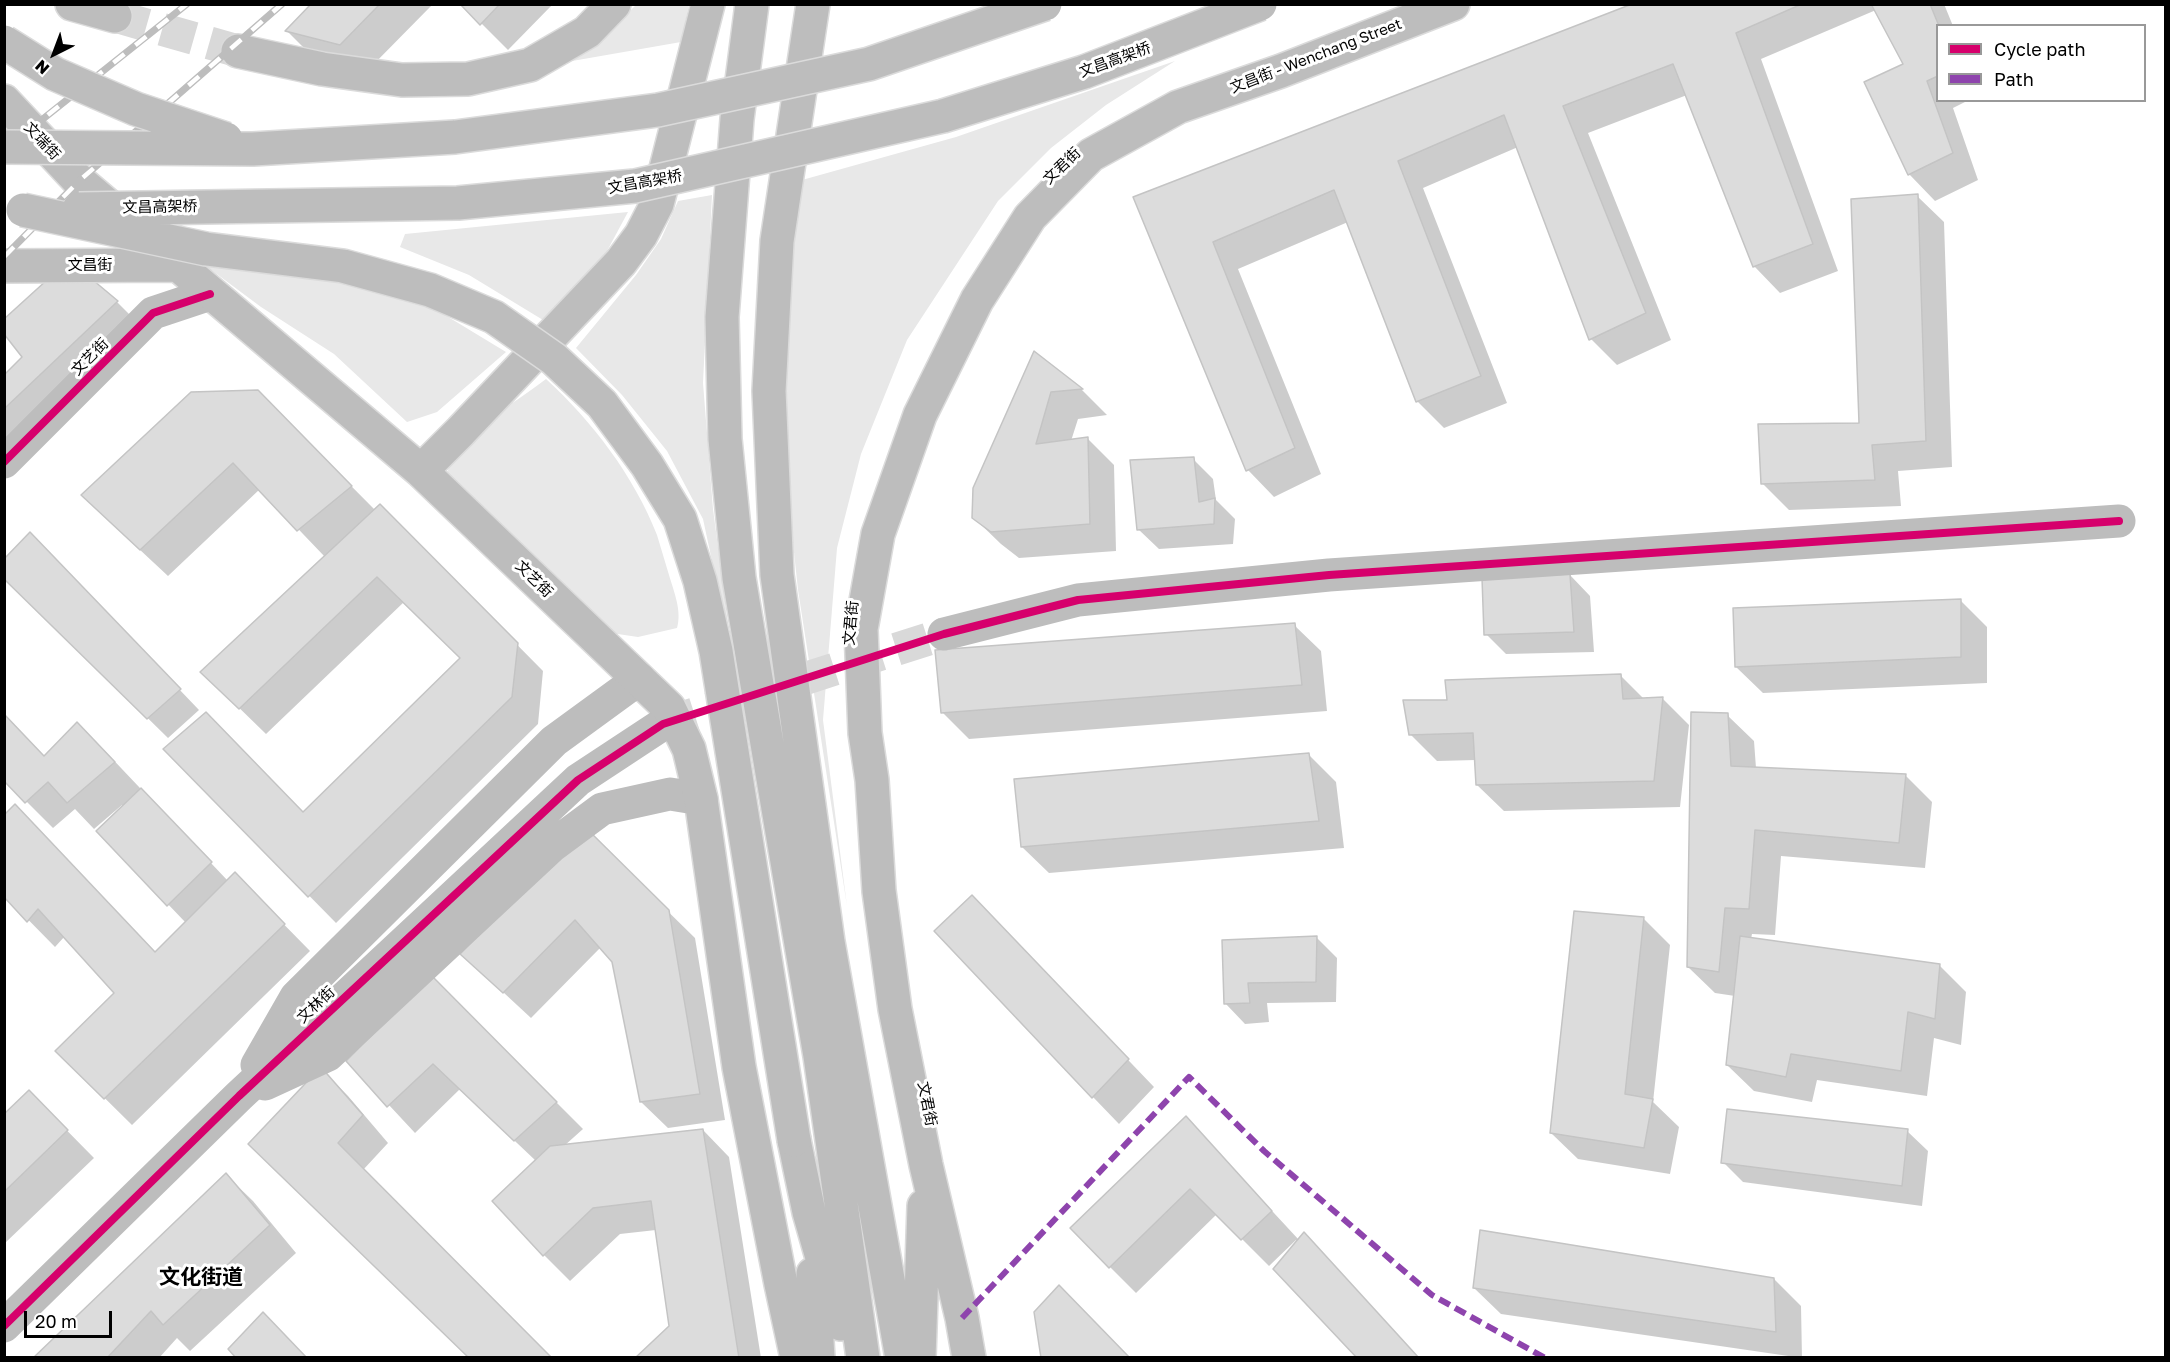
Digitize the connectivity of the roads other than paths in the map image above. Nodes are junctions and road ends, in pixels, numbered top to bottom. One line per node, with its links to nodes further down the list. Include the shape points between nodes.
1 (72, 4): 9 (main road)
2 (614, 4): 11 (main road, via 587,32 530,64 468,79 402,80 322,69)
3 (708, 4): 22 (main road, via 657,204 641,235 613,271)
4 (752, 4): 35 (main road, via 737,119 722,317 725,439 739,578 820,1056)
5 (813, 4): 36 (main road, via 777,241 769,391 777,574 828,942)
6 (1045, 4): 15 (main road, bridge, via 869,64 658,110 455,137)
7 (1260, 4): 17 (main road, 文昌高架桥, bridge, via 1084,72 943,116 635,186 458,202)
8 (1453, 4): 13 (main road, 文昌街 - Wenchang Street)
9 (115, 16)
10 (4, 42): 15 (main road, bridge, via 55,74 126,105)
11 (238, 51)
12 (4, 101): 16 (main road, 文瑞街)
13 (1178, 107): 29 (main road, 文君街, via 1091,155 1030,217 977,300 920,416 878,534 861,629 865,733 893,998)
14 (4, 147): 15 (main road, bridge)
15 (253, 149)
16 (80, 181): 18 (main road, 文艺街)
17 (14, 209): 30 (main road, bridge, via 206,249 343,266 430,290 494,317 554,358 602,404 647,465 680,519 700,581 716,651)
18 (176, 265): 19 (main road, 文昌街); 20 (main road, 文艺街)
19 (4, 266)
20 (210, 294): 21 (main road, 文艺街, via 153,313); 22 (main road, 文艺街)
21 (4, 462)
22 (421, 471): 25 (main road, 文艺街)
23 (2119, 520): 24 (main road, via 1329,575 1078,600)
24 (944, 634)
25 (639, 679): 27 (main road, via 669,708 688,749); 28 (main road, via 554,741 296,997)
26 (663, 724): 28 (main road, 文林街, via 578,780)
27 (701, 799): 28 (main road, via 670,794 602,809 552,846 328,1055); 32 (main road, via 739,1067)
28 (239, 1096): 31 (main road, 文林街)
29 (926, 1165): 37 (main road); 38 (main road, 文君街)
30 (808, 1212): 33 (main road); 34 (main road)
31 (4, 1326)
32 (797, 1358)
33 (818, 1358)
34 (851, 1358)
35 (863, 1358)
36 (902, 1358)
37 (919, 1358)
38 (969, 1358)

